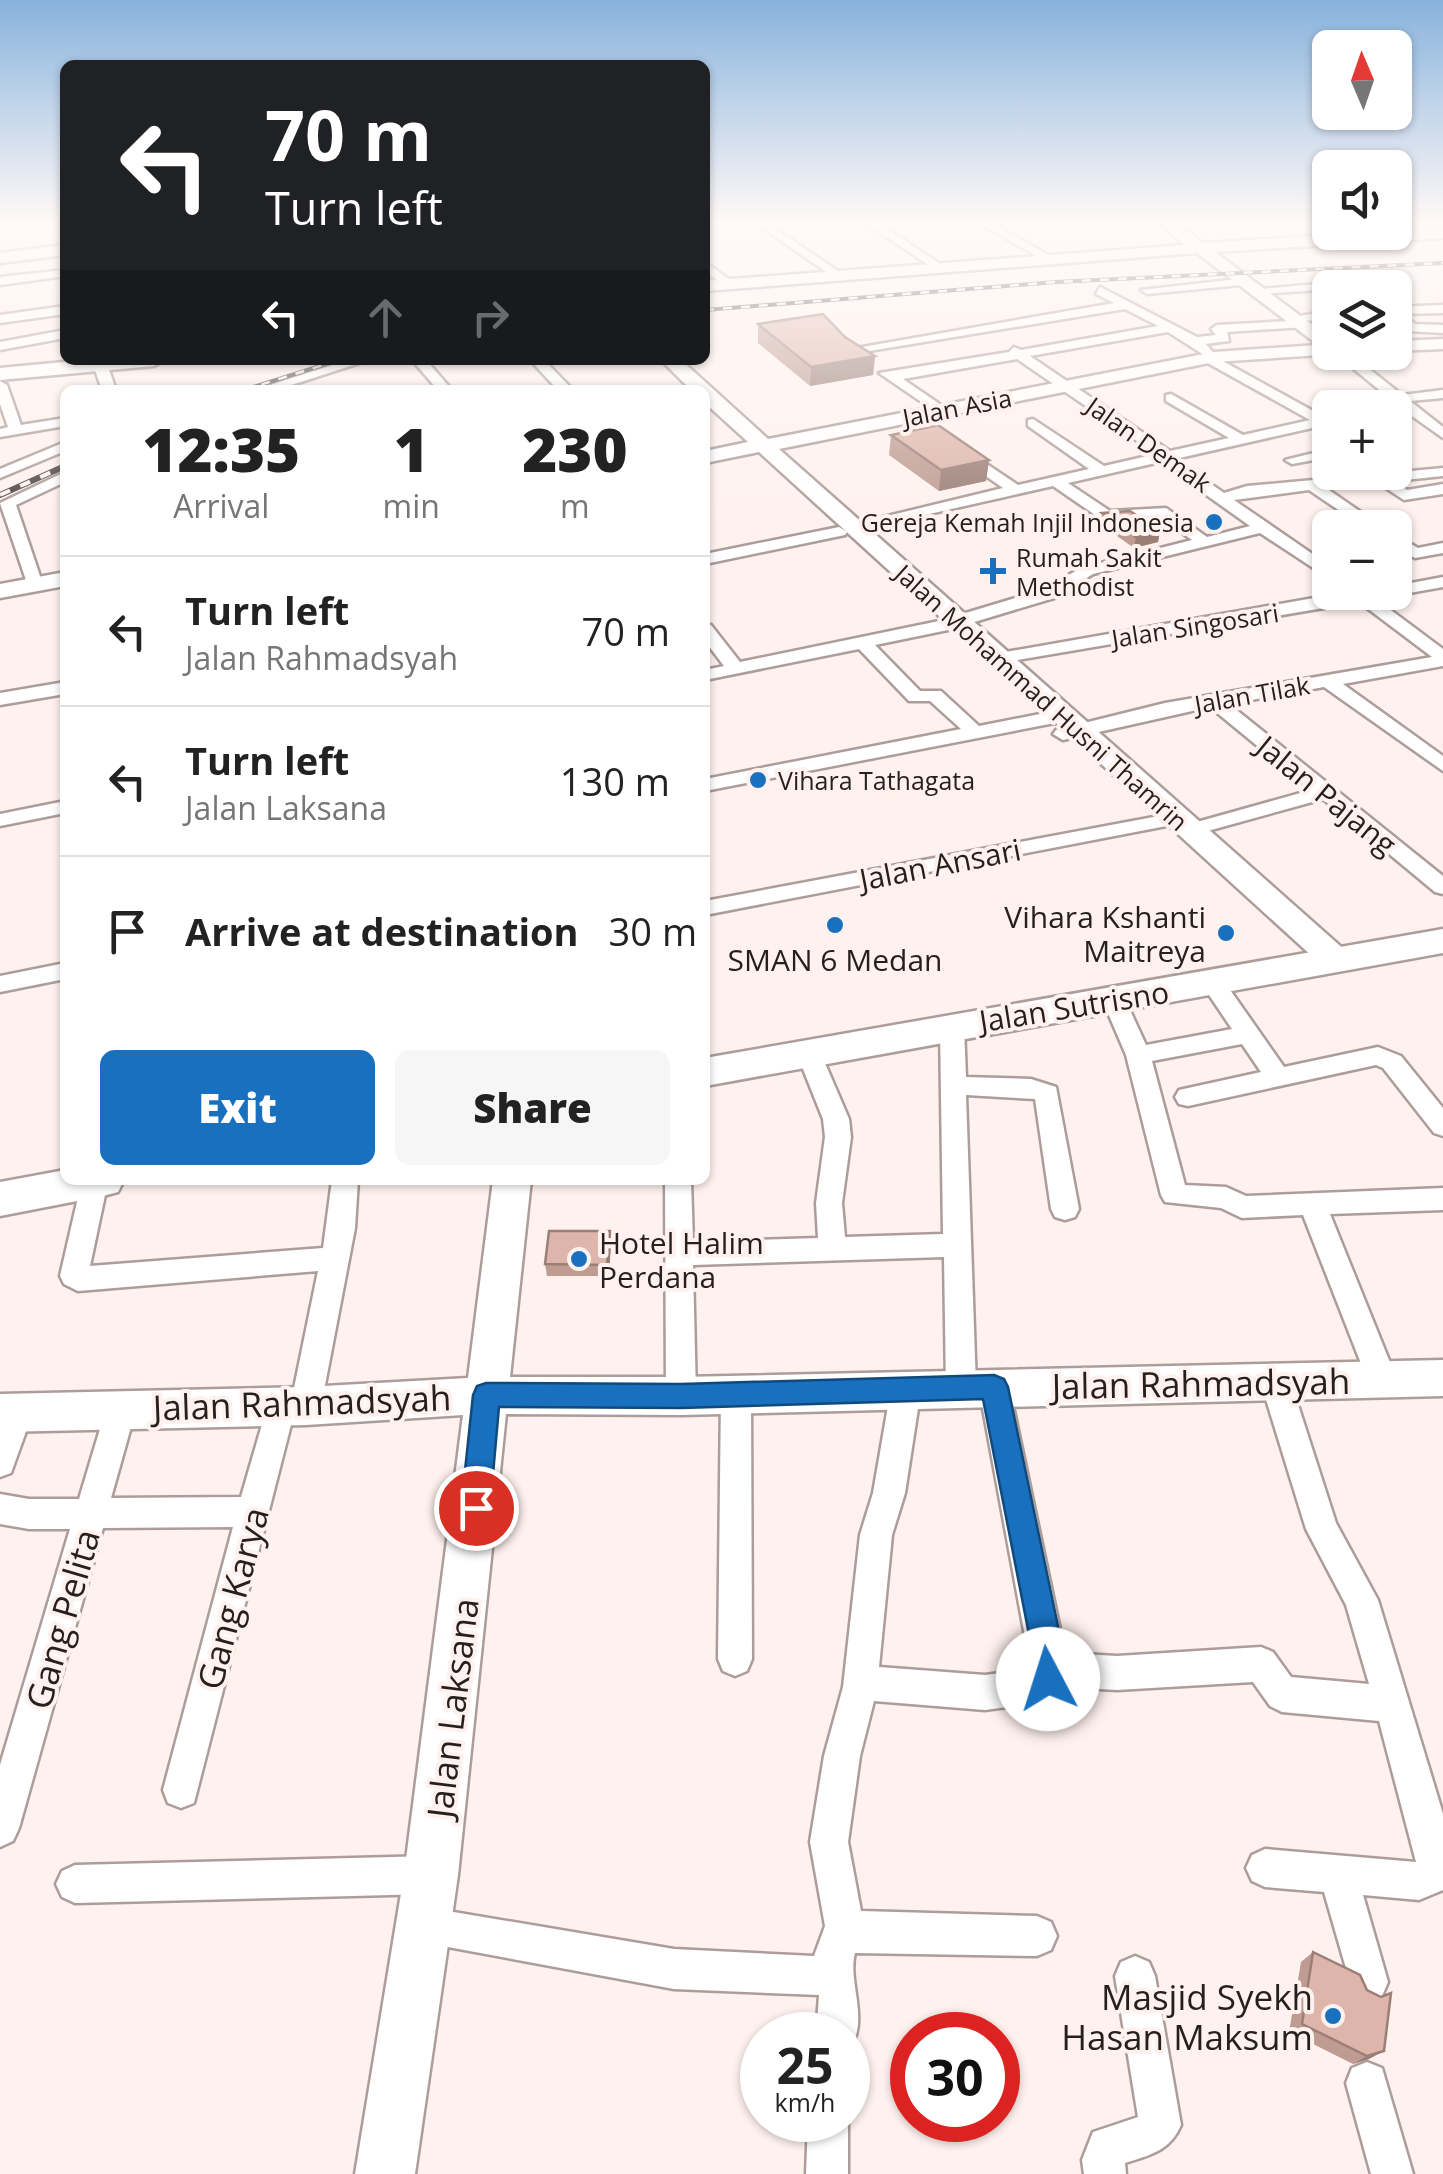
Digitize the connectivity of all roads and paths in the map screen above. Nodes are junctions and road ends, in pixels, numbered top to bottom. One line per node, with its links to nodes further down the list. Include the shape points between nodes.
1 (968, 323): 7 (street, Jalan Demak)
2 (1017, 323): 7 (street)
3 (1160, 323): 5 (street)
4 (1275, 323): 10 (street, via 1217,330 1224,338)
5 (1169, 328): 10 (street); 16 (street)
6 (1412, 328): 8 (street)
7 (979, 330): 11 (street); 16 (street, Jalan Demak)
8 (1443, 330)
9 (60, 335): 13 (street)
10 (1195, 341): 17 (street)
11 (889, 344): 26 (street); 28 (street, via 846,346)
12 (1443, 344): 14 (street)
13 (7, 345): 27 (street)
14 (1412, 345)
15 (1312, 350): 17 (street, Jalan Asia)
16 (1019, 355): 26 (street); 35 (street, Jalan Demak)
17 (1211, 358): 35 (street, Jalan Asia); 44 (street)
18 (110, 365): 23 (main road)
19 (342, 365): 25 (street)
20 (423, 365): 32 (street)
21 (542, 365): 33 (street)
22 (675, 365): 34 (street, Jalan Mohammad Husni Thamrin)
23 (101, 367): 27 (main road); 29 (street)
24 (1359, 370): 36 (street)
25 (318, 371): 30 (street); 31 (street)
26 (927, 371): 28 (street)
27 (4, 377): 48 (street)
28 (892, 377): 41 (street)
29 (107, 385)
30 (277, 385)
31 (328, 385)
32 (441, 385)
33 (561, 385)
34 (697, 385)
35 (1066, 386): 41 (street, Jalan Asia); 56 (street, Jalan Demak)
36 (1382, 390)
37 (1443, 394): 40 (street)
38 (710, 397): 52 (street, Jalan Mohammad Husni Thamrin)
39 (1171, 398): 51 (street)
40 (1412, 401)
41 (939, 410): 43 (street, Jalan Asia)
42 (1412, 413): 50 (street)
43 (909, 416): 52 (street, Jalan Asia, via 806,438); 67 (street)
44 (1312, 418)
45 (60, 423): 48 (street)
46 (1034, 424): 58 (street)
47 (1312, 426): 51 (street)
48 (16, 430): 49 (street)
49 (0, 433)
50 (1443, 434)
51 (1240, 438): 56 (street)
52 (751, 441): 54 (street, Jalan Asia); 74 (street, Jalan Mohammad Husni Thamrin)
53 (60, 448): 60 (street)
54 (710, 456)
55 (1312, 456): 57 (street)
56 (1166, 458): 58 (street); 64 (street, Jalan Demak)
57 (1292, 460)
58 (1103, 472): 63 (street)
59 (1443, 472): 61 (street)
60 (0, 474)
61 (1412, 474)
62 (60, 478): 83 (street, via 8,506)
63 (1057, 482): 67 (street); 75 (street, via 1108,516 1161,511)
64 (1205, 483): 70 (street); 71 (street, Jalan Demak)
65 (1312, 485): 70 (street)
66 (1443, 489): 69 (street, via 1404,495)
67 (1017, 490): 74 (street)
68 (1319, 490): 72 (street)
69 (1397, 490)
70 (1247, 491): 71 (street)
71 (1225, 498): 73 (street, Jalan Demak)
72 (1349, 510)
73 (1265, 527): 75 (street); 79 (street, Jalan Demak)
74 (846, 529): 78 (street); 88 (street, Jalan Mohammad Husni Thamrin)
75 (1207, 544): 88 (street, via 1087,571 1048,594)
76 (1443, 548): 77 (street)
77 (1412, 551)
78 (710, 558)
79 (1312, 561)
80 (1412, 570): 82 (street)
81 (60, 579): 83 (street)
82 (1438, 583): 84 (street, Jalan Singosari)
83 (35, 584): 85 (street)
84 (1412, 588)
85 (0, 591)
86 (1312, 603): 91 (street, Jalan Singosari)
87 (1379, 610): 92 (street)
88 (950, 622): 90 (street); 91 (street, Jalan Mohammad Husni Thamrin); 99 (street, Jalan Mohammad Husni Thamrin)
89 (710, 636): 93 (street)
90 (862, 642): 93 (street); 100 (street, via 916,696 934,695)
91 (1000, 658): 99 (street, Jalan Mohammad Husni Thamrin)
92 (1443, 659): 95 (street, Jalan Tilak)
93 (735, 668): 94 (street)
94 (710, 674)
95 (1326, 680): 98 (street, Jalan Tilak); 101 (street)
96 (60, 689): 97 (street)
97 (0, 699)
98 (1214, 700): 99 (street, Jalan Tilak); 103 (street, Jalan Pajang)
99 (1064, 724): 100 (street, Jalan Tilak); 106 (street, Jalan Mohammad Husni Thamrin)
100 (975, 732): 102 (street, Jalan Tilak)
101 (1443, 765)
102 (710, 784)
103 (1324, 793): 107 (street); 108 (street, Jalan Pajang)
104 (60, 807): 105 (street)
105 (0, 820)
106 (1166, 821): 109 (street, Jalan Ansari); 112 (street, Jalan Mohammad Husni Thamrin)
107 (1204, 826)
108 (1443, 887)
109 (710, 907)
110 (1443, 926): 112 (main road, Jalan Sutrisno)
111 (1443, 941): 112 (main road, Jalan Sutrisno)
112 (1317, 955): 114 (main road, Jalan Sutrisno); 119 (main road, Jalan Sutrisno)
113 (60, 973): 115 (street)
114 (1213, 983): 116 (main road, Jalan Sutrisno); 118 (street)
115 (0, 984)
116 (1114, 999): 117 (main road, Jalan Sutrisno); 121 (street)
117 (952, 1026): 120 (main road, Jalan Sutrisno); 124 (street)
118 (1250, 1034): 121 (street); 123 (street)
119 (710, 1051)
120 (809, 1054): 122 (main road, Jalan Sutrisno); 139 (street, via 836,1119)
121 (1138, 1055): 136 (street, via 1174,1195 1226,1198 1242,1208)
122 (710, 1071)
123 (1277, 1077): 125 (street); 126 (street, via 1386,1058)
124 (956, 1086): 137 (street, via 1047,1094); 138 (street)
125 (1188, 1097)
126 (1443, 1126)
127 (60, 1177): 128 (main road)
128 (0, 1178)
129 (60, 1183): 134 (main road)
130 (87, 1185): 141 (street, via 78,1280)
131 (343, 1185): 141 (street, Gang Karya)
132 (511, 1185): 147 (street, Jalan Laksana)
133 (678, 1185): 140 (street)
134 (0, 1199)
135 (1440, 1202): 136 (street)
136 (1312, 1204): 143 (street)
137 (1065, 1209)
138 (955, 1245): 139 (street); 145 (street)
139 (832, 1247): 140 (street)
140 (680, 1254): 149 (street)
141 (333, 1259): 150 (street, Gang Karya)
142 (1443, 1378): 143 (street, Jalan Rahmadsyah)
143 (1382, 1380): 144 (street, Jalan Rahmadsyah)
144 (1276, 1383): 145 (street, Jalan Rahmadsyah); 160 (street, via 1316,1513 1361,1600)
145 (978, 1387): 146 (street, Jalan Rahmadsyah); 158 (street)
146 (906, 1389): 148 (street, Jalan Rahmadsyah); 159 (street, via 876,1534)
147 (486, 1395): 149 (street, Jalan Rahmadsyah); 150 (street, Jalan Rahmadsyah); 164 (street, Jalan Laksana)
148 (736, 1395): 149 (street, Jalan Rahmadsyah); 157 (street)
149 (681, 1396)
150 (293, 1406): 151 (street, Jalan Rahmadsyah); 156 (street, Gang Karya)
151 (121, 1408): 152 (street, Jalan Rahmadsyah); 155 (street, Gang Pelita)
152 (9, 1413): 153 (street)
153 (0, 1464)
154 (0, 1510): 155 (street)
155 (93, 1512): 156 (street); 162 (street, Gang Pelita)
156 (254, 1512): 161 (street, Gang Karya)
157 (736, 1659)
158 (1050, 1669): 159 (street, via 1048,1679 1017,1690); 160 (street, via 1117,1673 1261,1664 1282,1694)
159 (860, 1687): 168 (street, via 829,1842)
160 (1390, 1704): 165 (street, via 1436,1854 1434,1874 1418,1881)
161 (181, 1790)
162 (0, 1828)
163 (1265, 1868): 165 (street)
164 (431, 1876): 166 (street); 167 (street, Jalan Laksana)
165 (1339, 1876): 172 (street)
166 (75, 1884)
167 (424, 1926): 170 (street, via 674,1969); 176 (street, Jalan Laksana)
168 (846, 1933): 169 (street); 170 (street)
169 (1038, 1936)
170 (828, 1976): 173 (street, via 839,1990)
171 (1135, 1976): 178 (street, via 1160,2126 1108,2147)
172 (1368, 1982)
173 (838, 2012)
174 (1367, 2083): 179 (street)
175 (828, 2142): 177 (street)
176 (385, 2174)
177 (827, 2174)
178 (1105, 2174)
179 (1392, 2174)

